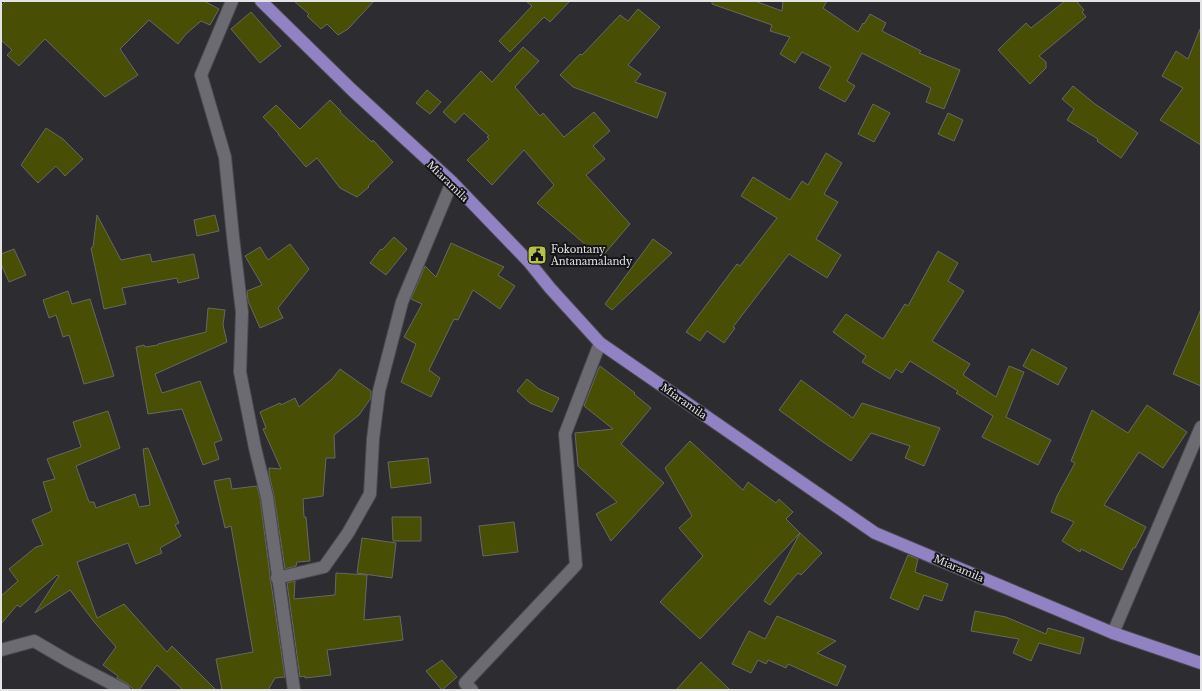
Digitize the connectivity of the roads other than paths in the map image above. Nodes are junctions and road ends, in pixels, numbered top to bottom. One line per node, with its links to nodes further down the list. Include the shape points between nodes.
1 (232, 1): 6 (street, via 201,75 225,157 242,312 240,372 267,497)
2 (261, 1): 3 (main road, Miaramila, via 352,90)
3 (452, 182): 4 (main road, Miaramila, via 529,262); 6 (street, via 402,302 379,391 370,494 348,533 324,567)
4 (600, 342): 7 (main road, Miaramila, via 875,532); 12 (street, via 565,434 576,565 465,683)
5 (1201, 427): 7 (street)
6 (277, 578): 11 (street)
7 (1113, 634): 9 (main road, Miaramila)
8 (1, 650): 10 (street, via 34,641)
9 (1201, 662)
10 (124, 690)
11 (294, 690)
12 (472, 690)

